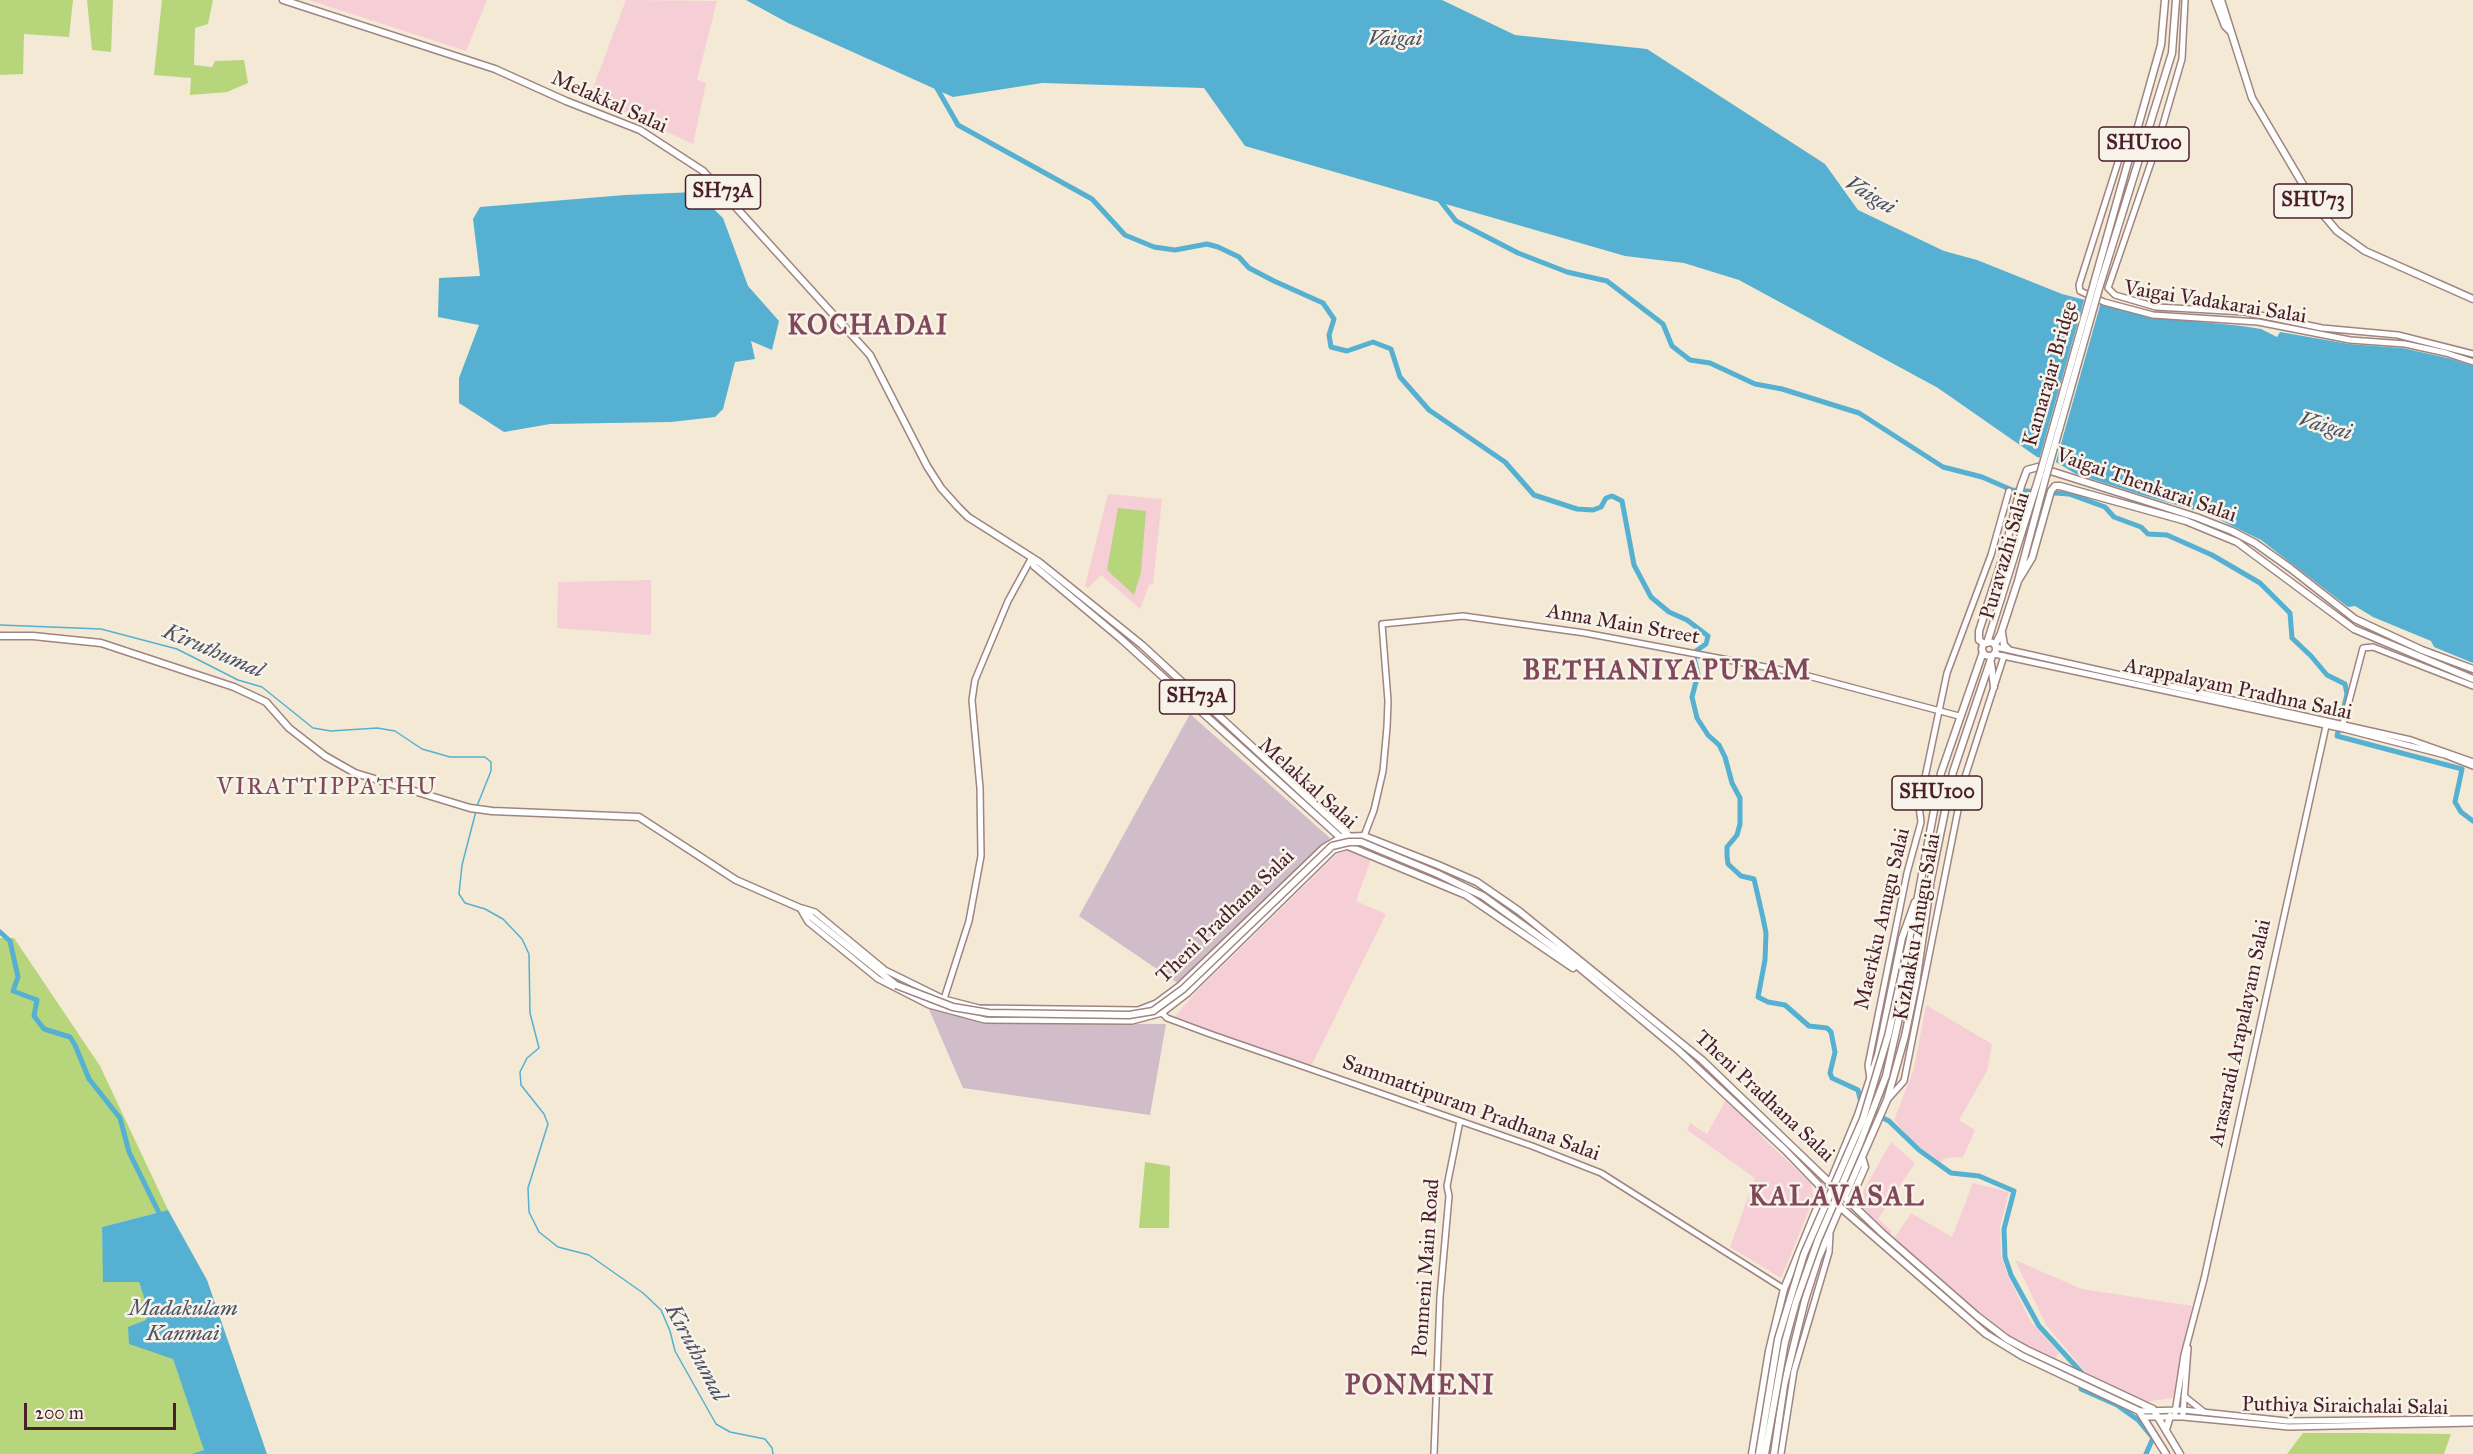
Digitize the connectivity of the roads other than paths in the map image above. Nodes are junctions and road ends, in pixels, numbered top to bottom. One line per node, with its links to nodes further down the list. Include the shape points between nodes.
1 (283, 0): 18 (main road, Melakkal Salai / SH73A, via 495,69 640,130 694,165 710,177 870,355 941,488 968,517)
2 (2165, 0): 8 (main road, SHU100, via 2161,45)
3 (2176, 0): 9 (main road, SHU100, via 2172,53)
4 (2185, 0): 10 (street, via 2182,60)
5 (2215, 0): 7 (main road, SHU73)
6 (2221, 0): 7 (main road, SHU73)
7 (2230, 31): 12 (main road, SHU73, via 2253,98 2304,188 2337,231 2365,251)
8 (2135, 134): 9 (street); 11 (main road, SHU100); 14 (street, Vaigai Vadakarai Salai, via 2127,134 2080,291 2153,315 2258,322 2350,340 2405,344)
9 (2146, 138): 10 (street); 11 (main road, SHU100)
10 (2157, 145): 13 (street, Vaigai Vadakarai Salai, via 2108,288 2115,295 2156,307 2245,312 2322,328 2398,335)
11 (2097, 284): 15 (main road, Kamarajar Bridge / SHU100, bridge)
12 (2473, 299)
13 (2473, 354)
14 (2473, 362)
15 (2043, 475): 17 (main road, Puravazhi Salai / SHU100)
16 (2009, 491): 30 (street, Maerkku Anugu Salai, via 1987,565 1947,673)
17 (2039, 492): 19 (main road, Puravazhi Salai / SHU100); 22 (main road, Puravazhi Salai / SHU100)
18 (1031, 559): 35 (main road, Melakkal Salai / SH73A, via 1142,645); 37 (main road, Melakkal Salai / SH73A, via 1034,566); 46 (street, via 1008,601 975,680 972,700 981,788 981,856 969,921)
19 (2018, 581): 20 (main road, Puravazhi Salai / SHU100); 27 (main road, Vaigai Thenkarai Salai, via 2032,558 2050,494 2055,486 2065,487 2186,521 2237,542 2354,629)
20 (2002, 630): 23 (main road); 24 (main road, Puravazhi Salai / SHU100)
21 (0, 636): 41 (main road, Theni Pradhana Salai, via 101,643 234,687 266,702 289,728 355,773 470,808 639,817 736,880)
22 (1984, 646): 24 (main road); 24 (main road); 26 (main road, Vaigai Thenkarai Salai, via 1979,631 2020,486 2027,470 2035,467 2232,531 2290,568 2355,619); 31 (main road, Puravazhi Salai / SHU100)
23 (2008, 649): 24 (street, Arappalayam Pradhna Salai); 33 (street, Arappalayam Pradhna Salai)
24 (1993, 652): 25 (street, Arappalayam Pradhna Salai); 29 (main road); 39 (main road, Puravazhi Salai / SHU100, via 1953,772)
25 (2004, 656): 29 (street, Kizhakku Anugu Salai); 32 (street, Arappalayam Pradhna Salai)
26 (2473, 669)
27 (2473, 679)
28 (2473, 686): 33 (street, Arappalayam Pradhna Salai, via 2373,647 2362,648)
29 (1994, 687): 51 (street, Kizhakku Anugu Salai, via 1964,780 1904,1081)
30 (1940, 709): 31 (street, Anna Main Street); 36 (street, Anna Main Street, via 1815,677 1625,639 1463,616 1382,624 1387,727 1383,771); 50 (street, Maerkku Anugu Salai, via 1920,806 1921,822 1868,1065)
31 (1959, 716): 40 (main road, Puravazhi Salai / SHU100, via 1941,773)
32 (2326, 726): 33 (street, Arappalayam Pradhna Salai); 66 (street, Arasaradi Arapalayam Salai)
33 (2341, 727): 34 (street, via 2411,740)
34 (2473, 764)
35 (1348, 835): 36 (main road, Theni Pradhana Salai); 37 (main road, Theni Pradhana Salai); 38 (main road, Melakkal Salai)
36 (1364, 836): 43 (main road, Theni Pradhana Salai, via 1477,882 1559,941)
37 (1341, 837): 38 (main road, Melakkal Salai / SH73A); 48 (street, Theni Pradhana Salai, via 1323,848 1179,986)
38 (1348, 846): 44 (main road, Theni Pradhana Salai, via 1466,895); 49 (street, Theni Pradhana Salai, via 1334,850 1188,993)
39 (1930, 887): 51 (main road, via 1918,974); 83 (main road, Puravazhi Salai / SHU100, bridge, via 1886,1076 1796,1302)
40 (1915, 902): 50 (main road, via 1905,928 1886,1025); 82 (main road, Puravazhi Salai / SHU100, bridge, via 1888,1036 1863,1119 1804,1254 1791,1296 1779,1339)
41 (800, 908): 42 (main road, bridge, via 896,985 953,1007 989,1013 1129,1015 1153,1011 1183,990 1332,846 1349,842 1361,843 1484,896); 45 (street, Theni Pradhana Salai, via 815,912 885,970); 47 (street, Theni Pradhana Salai, via 808,922 878,978)
42 (1563, 954): 43 (main road, Theni Pradhana Salai); 44 (main road, Theni Pradhana Salai)
43 (1588, 968): 54 (main road, Theni Pradhana Salai, via 1702,1060)
44 (1582, 972): 55 (main road, Theni Pradhana Salai, via 1678,1050)
45 (925, 990): 46 (street, Theni Pradhana Salai); 47 (street)
46 (944, 999): 48 (street, Theni Pradhana Salai, via 979,1008 1070,1011 1138,1010)
47 (921, 1000): 49 (street, Theni Pradhana Salai, via 985,1020 1132,1021)
48 (1156, 1003): 49 (street)
49 (1162, 1013): 52 (street, Sammattipuram Pradhana Salai, via 1210,1034)
50 (1870, 1079): 53 (main road)
51 (1886, 1104): 59 (main road)
52 (1460, 1121): 65 (street, Sammattipuram Pradhana Salai, via 1602,1173); 80 (street, Ponmeni Main Road, via 1447,1186)
53 (1838, 1163): 54 (main road); 56 (main road)
54 (1818, 1170): 56 (main road, Theni Pradhana Salai)
55 (1813, 1179): 57 (main road, Theni Pradhana Salai); 64 (main road, via 1818,1195 1805,1227)
56 (1829, 1181): 58 (main road); 59 (main road, Theni Pradhana Salai)
57 (1824, 1191): 58 (main road); 60 (main road, Theni Pradhana Salai); 64 (main road)
58 (1834, 1193): 59 (main road); 60 (main road)
59 (1848, 1199): 67 (main road, Theni Pradhana Salai, via 1934,1280 2007,1339 2079,1375)
60 (1840, 1207): 61 (main road, Theni Pradhana Salai); 62 (main road)
61 (1851, 1217): 62 (main road); 67 (main road, Theni Pradhana Salai, via 1986,1334 2022,1356)
62 (1833, 1222): 63 (main road)
63 (1830, 1230): 84 (main road, via 1805,1300 1784,1385); 85 (street, via 1829,1252 1794,1371)
64 (1806, 1236): 65 (main road)
65 (1784, 1289): 81 (main road)
66 (2187, 1347): 68 (street, Arasaradi Arapalayam Salai); 69 (street, Arasaradi Arapalayam Salai)
67 (2083, 1382): 70 (main road, Theni Pradhana Salai); 72 (main road, Theni Pradhana Salai)
68 (2184, 1396): 73 (street); 75 (street, Arasaradi Arapalayam Salai)
69 (2177, 1400): 71 (street); 74 (street, Arasaradi Arapalayam Salai)
70 (2153, 1409): 71 (street); 72 (street); 76 (main road)
71 (2165, 1409): 74 (street)
72 (2139, 1410): 77 (main road)
73 (2204, 1412): 75 (street, Puthiya Siraichalai Salai); 78 (street, Puthiya Siraichalai Salai, via 2287,1422)
74 (2173, 1414): 75 (street); 76 (street); 79 (main road)
75 (2183, 1414): 78 (street, Puthiya Siraichalai Salai, via 2289,1427)
76 (2158, 1416): 77 (street); 79 (main road)
77 (2145, 1417): 86 (main road)
78 (2473, 1421)
79 (2166, 1431): 87 (main road)
80 (1434, 1454)
81 (1752, 1454)
82 (1759, 1454)
83 (1765, 1454)
84 (1774, 1454)
85 (1781, 1454)
86 (2166, 1454)
87 (2180, 1454)

